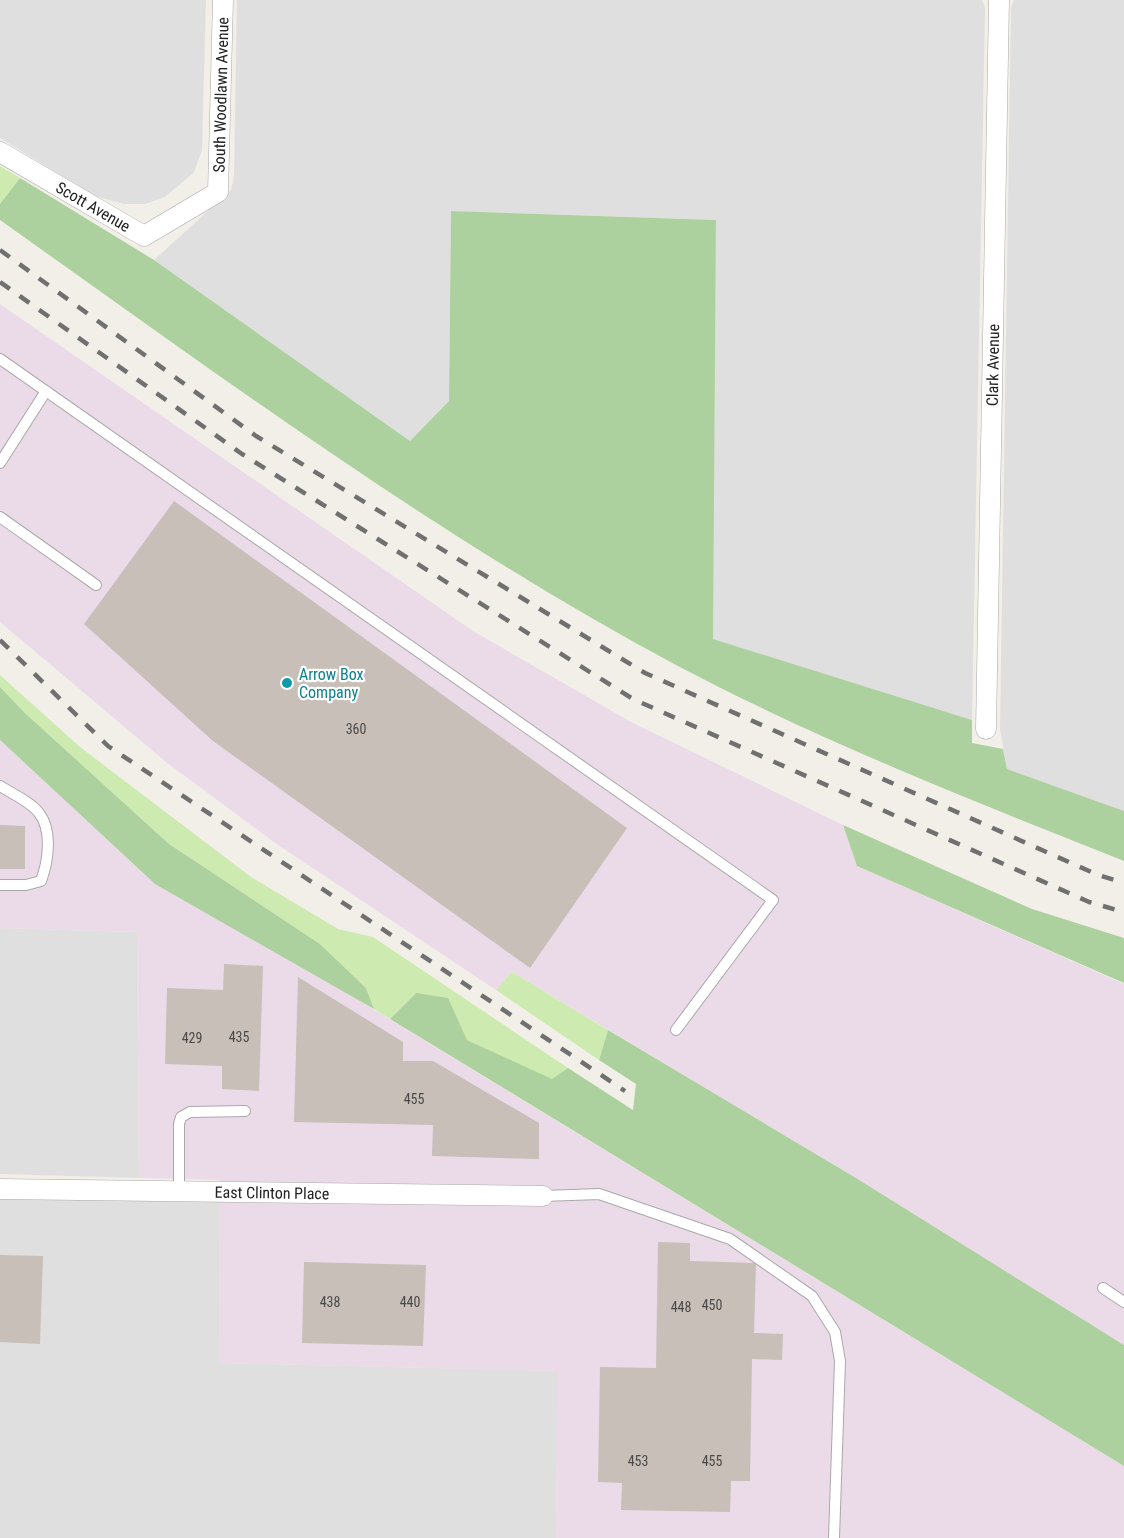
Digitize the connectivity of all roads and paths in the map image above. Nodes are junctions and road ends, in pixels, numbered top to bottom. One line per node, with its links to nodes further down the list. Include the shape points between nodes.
1 (223, 0): 4 (street, South Woodlawn Avenue)
2 (999, 0): 10 (street, Clark Avenue)
3 (0, 152): 4 (street, Scott Avenue, via 144,236)
4 (218, 192)
5 (0, 359): 6 (lane)
6 (46, 391): 7 (lane); 13 (lane, via 773,900)
7 (0, 463)
8 (0, 517): 9 (lane)
9 (96, 585)
10 (986, 729)
11 (0, 786): 12 (lane, via 39,812 47,830 47,865 41,882)
12 (0, 885)
13 (676, 1029)
14 (245, 1111): 16 (lane, via 190,1112 181,1117)
15 (0, 1189): 16 (street, East Clinton Place)
16 (179, 1191): 17 (street, East Clinton Place)
17 (543, 1196): 20 (lane, via 599,1194 730,1239 812,1296 835,1332 840,1360)
18 (1103, 1288): 19 (lane)
19 (1124, 1302)
20 (834, 1538)

